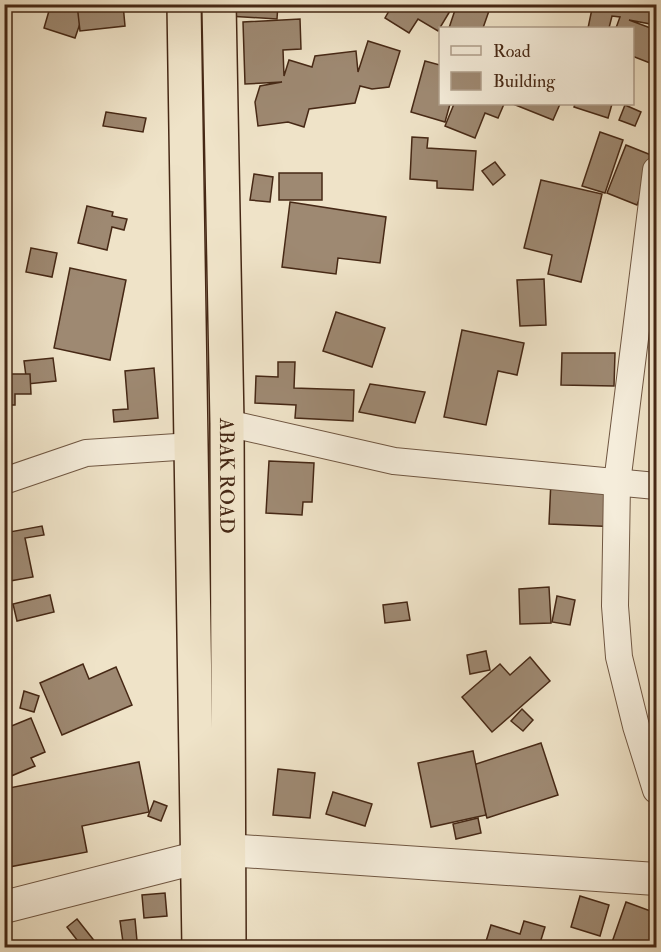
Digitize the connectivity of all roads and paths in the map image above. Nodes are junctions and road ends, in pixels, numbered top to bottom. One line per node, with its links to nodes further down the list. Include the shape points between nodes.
1 (184, 4): 5 (highway, ABAK ROAD)
2 (219, 4): 4 (highway, ABAK ROAD)
3 (657, 170): 7 (street)
4 (227, 423): 7 (street, via 394,461); 10 (highway, ABAK ROAD, via 229,811)
5 (192, 446): 6 (street, via 86,453); 10 (highway, ABAK ROAD)
6 (4, 481)
7 (617, 483): 8 (street); 9 (street, via 615,606 619,657)
8 (657, 486)
9 (657, 790)
10 (213, 854): 11 (street); 12 (street); 13 (highway, ABAK ROAD); 14 (highway, ABAK ROAD)
11 (657, 879)
12 (4, 907)
13 (199, 948)
14 (229, 948)

